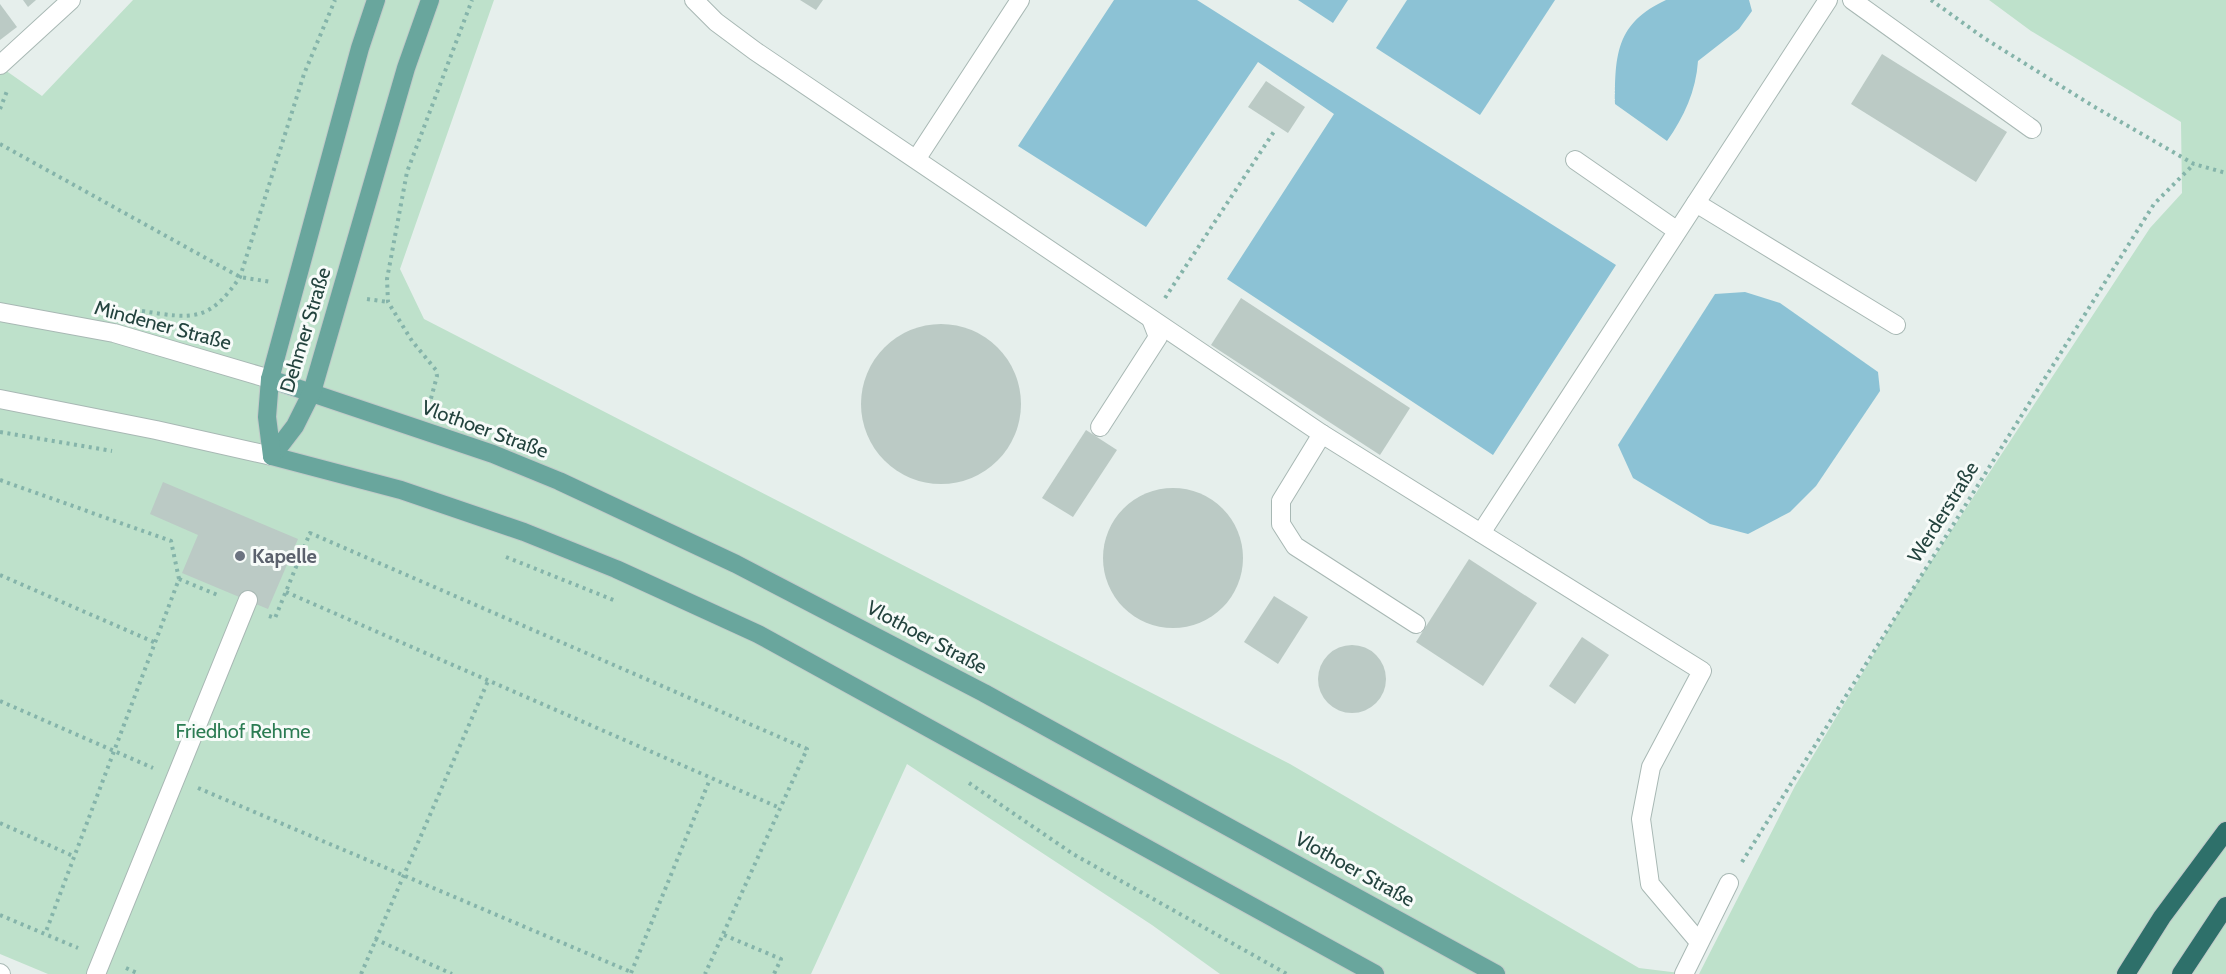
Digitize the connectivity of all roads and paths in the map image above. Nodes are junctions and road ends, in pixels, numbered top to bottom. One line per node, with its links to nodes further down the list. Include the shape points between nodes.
1 (71, 0): 11 (street)
2 (335, 0): 21 (path, via 300,84)
3 (376, 0): 22 (main road, Dehmer Straße)
4 (430, 0): 23 (main road, Dehmer Straße, via 406,68)
5 (472, 0): 24 (path, via 407,172 387,279)
6 (694, 0): 15 (street, via 755,51)
7 (1020, 0): 15 (street)
8 (1828, 0): 19 (street)
9 (1852, 0): 12 (street)
10 (1931, 0): 17 (path, via 2083,100)
11 (0, 65)
12 (2032, 129)
13 (1275, 130): 27 (path)
14 (0, 144): 21 (path)
15 (917, 158): 27 (street)
16 (1575, 160): 20 (street)
17 (2194, 164): 18 (path); 57 (path, Werderstraße, via 2154,204)
18 (2226, 172)
19 (1696, 203): 20 (street); 28 (street)
20 (1676, 230): 37 (street)
21 (240, 277): 22 (path); 25 (path, via 223,303 203,314 176,316)
22 (294, 287): 29 (main road, Dehmer Straße)
23 (340, 295): 24 (path); 30 (main road, Dehmer Straße)
24 (387, 302): 33 (path, via 412,342 436,370 434,392)
25 (134, 310)
26 (0, 312): 29 (street, Mindener Straße, via 114,333)
27 (1151, 319): 32 (street, via 1158,337); 34 (street)
28 (1896, 325)
29 (270, 379): 30 (main road, Mindener Straße); 35 (main road, Dehmer Straße, via 267,417)
30 (312, 392): 33 (main road, Vlothoer Straße); 35 (main road, Dehmer Straße, via 295,426)
31 (0, 399): 35 (street)
32 (1100, 427)
33 (421, 429): 73 (main road, Vlothoer Straße, via 559,481 736,564 1004,703)
34 (1322, 434): 37 (street); 44 (street, via 1281,501 1281,524 1295,546)
35 (272, 456): 72 (main road, via 401,490 524,532 758,634)
36 (0, 480): 40 (path, via 171,541)
37 (1481, 533): 63 (street, via 1701,671 1651,767 1641,819 1650,884)
38 (500, 555): 43 (path)
39 (0, 575): 45 (path)
40 (179, 579): 42 (path); 45 (path)
41 (286, 592): 42 (path, via 275,618); 46 (path); 52 (path, via 310,533 807,749)
42 (247, 603): 49 (street)
43 (626, 605)
44 (1416, 624)
45 (156, 643): 48 (path)
46 (488, 681): 50 (path); 56 (path)
47 (0, 701): 48 (path)
48 (115, 752): 49 (path); 55 (path)
49 (176, 778): 56 (path); 64 (street)
50 (710, 779): 52 (path); 65 (path)
51 (964, 780): 71 (path, via 1073,854)
52 (780, 808): 61 (path)
53 (0, 823): 55 (path)
54 (2226, 831): 75 (highway, via 2162,916)
55 (73, 856): 60 (path)
56 (403, 876): 62 (path); 65 (path)
57 (1729, 883): 63 (street)
58 (2226, 906): 76 (highway)
59 (0, 915): 60 (path)
60 (45, 934): 64 (path)
61 (724, 935): 69 (path); 70 (path, via 781,959)
62 (375, 939): 67 (path); 68 (path)
63 (1699, 942): 74 (street)
64 (99, 966): 66 (path)
65 (630, 973)
66 (139, 974)
67 (362, 974)
68 (452, 974)
69 (705, 974)
70 (774, 974)
71 (1287, 974)
72 (1375, 974)
73 (1496, 974)
74 (1684, 974)
75 (2126, 974)
76 (2181, 974)

